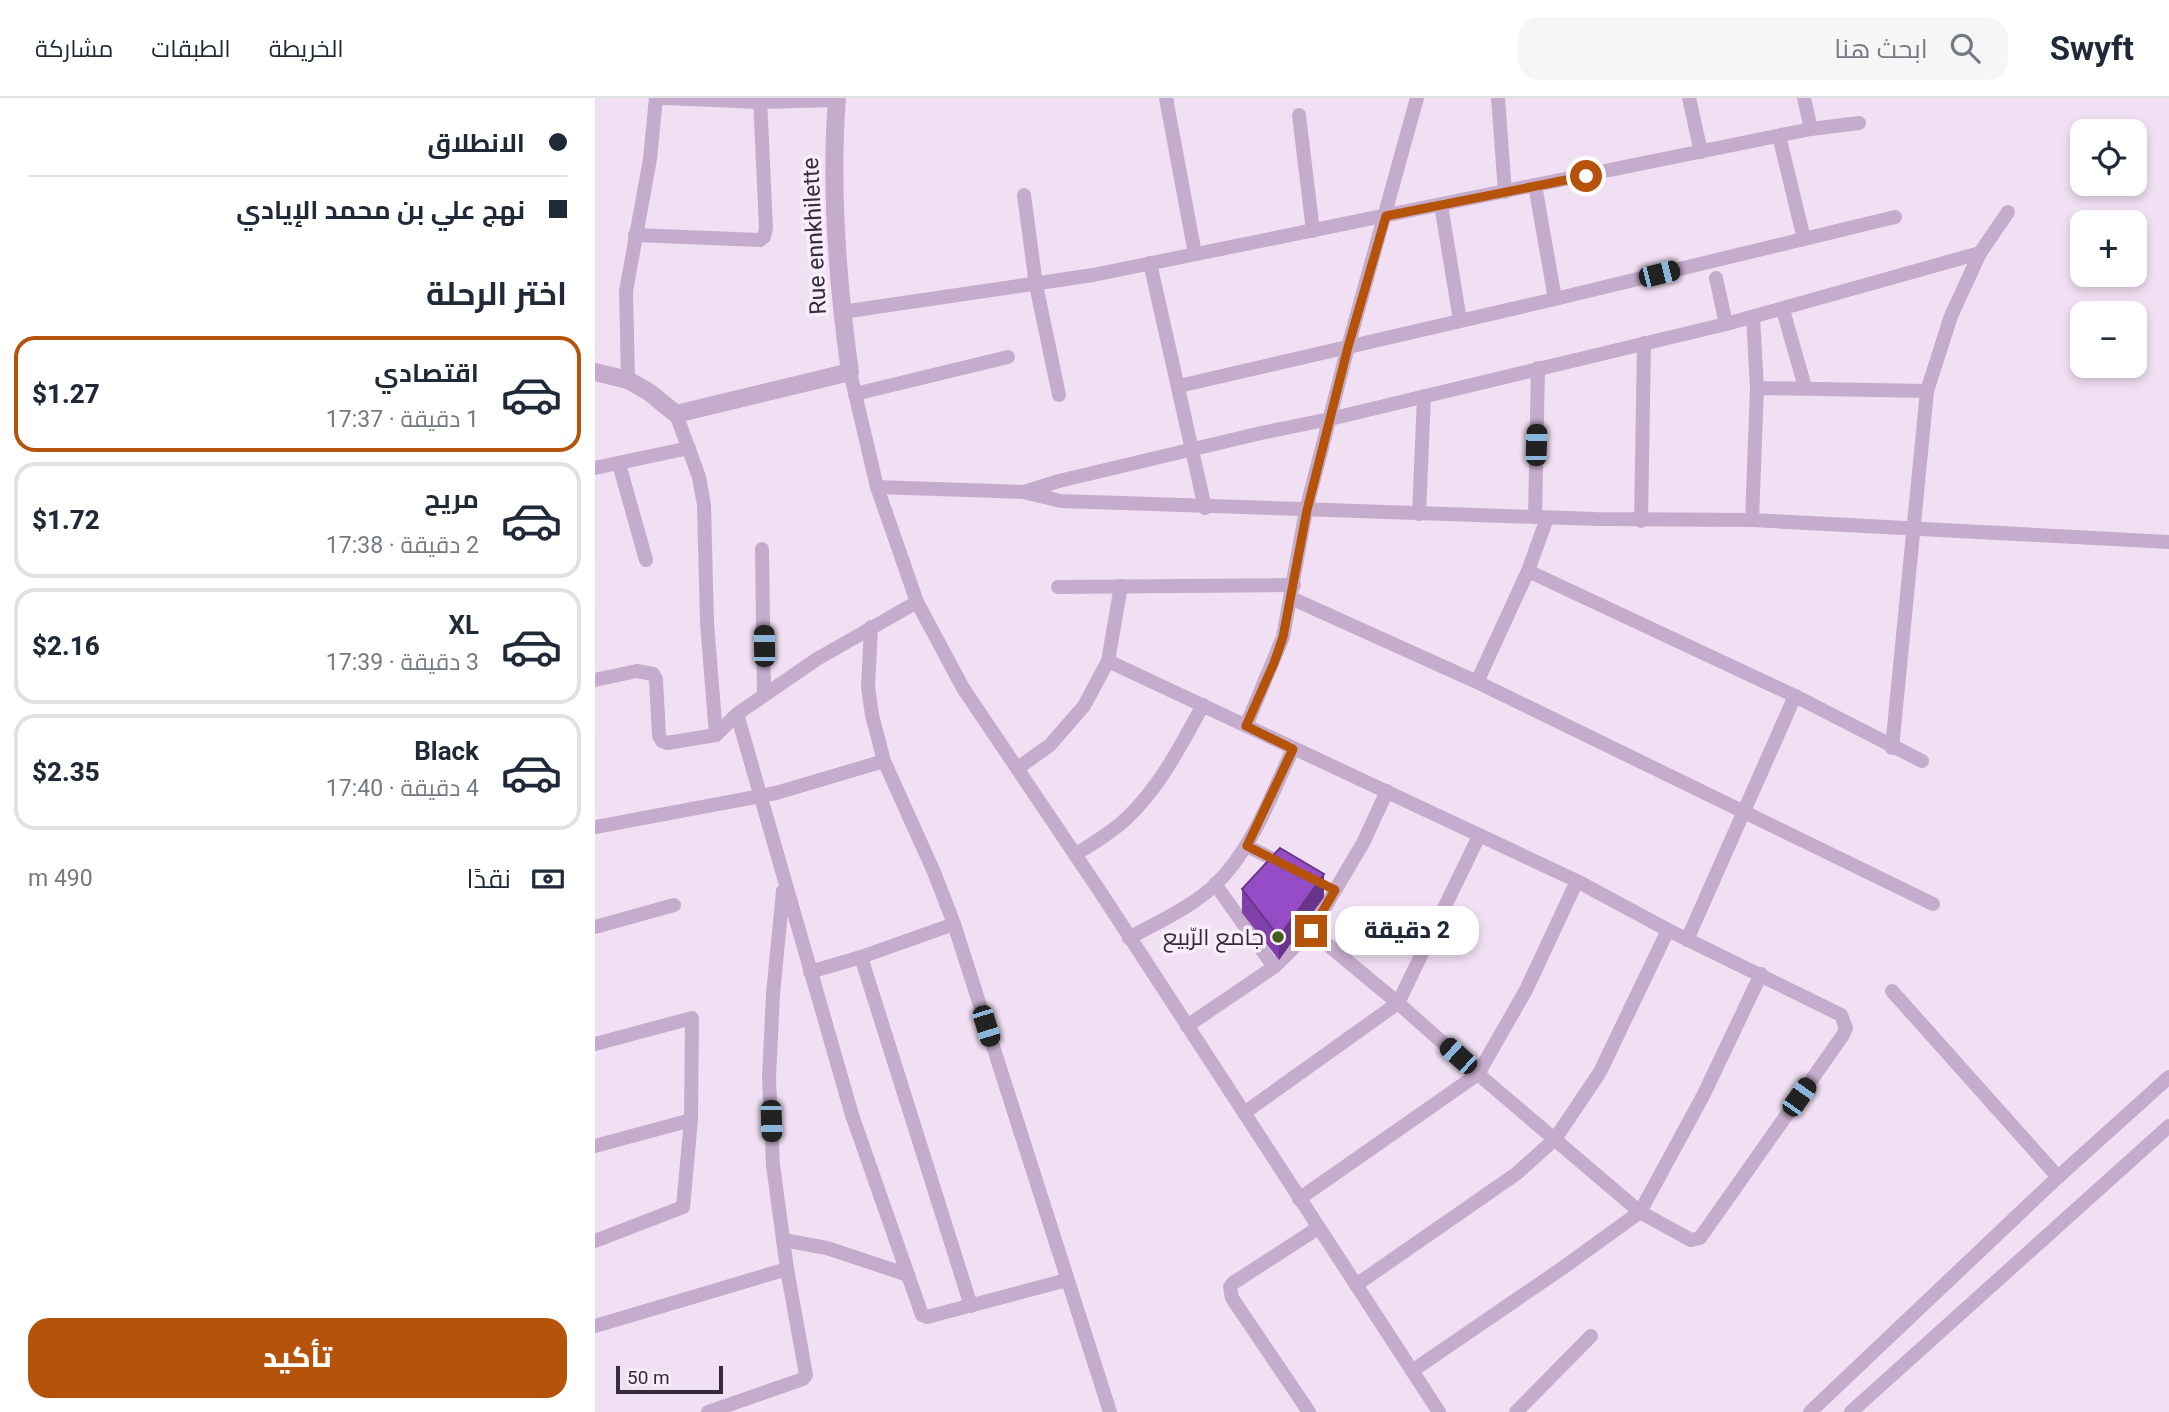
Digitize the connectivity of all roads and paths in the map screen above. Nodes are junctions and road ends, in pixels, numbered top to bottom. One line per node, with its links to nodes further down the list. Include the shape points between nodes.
1 (656, 98): 23 (street)
2 (664, 98): 9 (street)
3 (1166, 98): 26 (street)
4 (1417, 98): 20 (street)
5 (1498, 98): 16 (street)
6 (1689, 98): 14 (street)
7 (1804, 98): 12 (street)
8 (837, 99): 9 (street); 32 (street, Rue ennkhilette, via 833,194)
9 (760, 100): 23 (street, via 764,237)
10 (1299, 115): 22 (street)
11 (1859, 123): 12 (street)
12 (1811, 129): 13 (street)
13 (1779, 136): 14 (street); 24 (street)
14 (1701, 152): 15 (street)
15 (1535, 185): 16 (street); 30 (street)
16 (1505, 192): 18 (street)
17 (1024, 195): 29 (street)
18 (1441, 205): 20 (street); 34 (street)
19 (2008, 212): 25 (street)
20 (1386, 216): 22 (street); 37 (street)
21 (1895, 217): 24 (street)
22 (1313, 231): 26 (street)
23 (635, 235): 42 (street, via 626,291)
24 (1804, 239): 30 (street)
25 (1980, 253): 31 (street); 46 (street, via 1951,316)
26 (1195, 254): 27 (street)
27 (1150, 263): 29 (street); 43 (street)
28 (1716, 278): 35 (street)
29 (1036, 285): 32 (street); 48 (street)
30 (1555, 299): 34 (street)
31 (1783, 310): 33 (street); 44 (street)
32 (842, 312): 41 (street, Rue ennkhilette)
33 (1753, 317): 35 (street); 45 (street)
34 (1460, 320): 37 (street)
35 (1727, 324): 36 (street)
36 (1644, 343): 39 (street); 62 (street)
37 (1348, 347): 43 (street); 51 (street)
38 (1008, 357): 47 (street)
39 (1538, 368): 49 (street); 61 (street)
40 (595, 372): 42 (street)
41 (850, 372): 47 (street); 50 (street)
42 (628, 380): 50 (street)
43 (1178, 386): 53 (street)
44 (1805, 387): 45 (street); 46 (street)
45 (1757, 388): 63 (street)
46 (1927, 391): 64 (street)
47 (855, 394): 56 (street)
48 (1059, 395)
49 (1424, 396): 51 (street); 60 (street)
50 (676, 414): 52 (street)
51 (1330, 419): 53 (street); 59 (street)
52 (689, 448): 54 (street); 82 (street, via 704,505)
53 (1191, 450): 57 (street); 58 (street)
54 (619, 464): 55 (street); 67 (street)
55 (595, 468)
56 (877, 487): 57 (street); 72 (street)
57 (1023, 492): 58 (street, via 1061,501)
58 (1205, 508): 59 (street)
59 (1307, 510): 60 (street); 71 (street)
60 (1419, 514): 61 (street)
61 (1541, 517): 62 (street); 68 (street)
62 (1641, 520): 63 (street)
63 (1752, 520): 64 (street)
64 (1914, 530): 65 (street); 83 (street)
65 (2169, 542)
66 (762, 549): 77 (street)
67 (646, 560)
68 (1528, 571): 76 (street); 78 (street)
69 (1121, 586): 70 (street); 71 (street); 74 (street)
70 (1058, 587)
71 (1293, 592): 76 (street); 81 (street, via 1274,663)
72 (917, 602): 73 (street); 87 (street, via 963,688)
73 (871, 628): 77 (street); 85 (street, via 868,687)
74 (1108, 662): 79 (street); 87 (street, via 1070,724)
75 (595, 680): 82 (street, via 637,671 653,674 662,741)
76 (1476, 682): 90 (street)
77 (764, 694): 80 (street)
78 (1795, 696): 83 (street); 90 (street)
79 (1203, 705): 81 (street); 94 (street, via 1166,771 1142,801 1117,827)
80 (737, 714): 82 (street); 89 (street)
81 (1246, 726): 84 (street)
82 (716, 735)
83 (1892, 747): 86 (street)
84 (1293, 749): 88 (street); 93 (street)
85 (884, 761): 89 (street); 101 (street)
86 (1922, 761)
87 (1018, 768): 94 (street)
88 (1387, 791): 92 (street); 104 (street, via 1363,842 1330,887)
89 (759, 795): 91 (street); 96 (street)
90 (1745, 811): 99 (street); 106 (street)
91 (595, 827)
92 (1479, 836): 97 (street); 112 (street)
93 (1247, 846): 95 (street); 98 (street)
94 (1075, 855): 105 (street)
95 (1302, 873)
96 (784, 881): 109 (street); 126 (street, via 769,1078 773,1165)
97 (1577, 881): 103 (street); 115 (street, via 1526,990)
98 (1215, 884): 105 (street); 108 (street)
99 (1933, 904)
100 (674, 905): 102 (street)
101 (954, 924): 107 (street); 130 (street)
102 (595, 927)
103 (1668, 930): 106 (street); 120 (street, via 1600,1072)
104 (1311, 931): 108 (street); 112 (street)
105 (1129, 938): 113 (street)
106 (1687, 940): 110 (street)
107 (861, 957): 109 (street); 132 (street)
108 (1275, 967): 113 (street)
109 (810, 972): 129 (street, via 852,1115)
110 (1761, 974): 124 (street, via 1704,1094); 124 (street, via 1842,1015 1843,1035 1700,1238 1691,1240)
111 (1892, 991): 122 (street)
112 (1398, 1003): 115 (street); 117 (street)
113 (1187, 1026): 117 (street)
114 (595, 1044): 118 (street, via 692,1018)
115 (1478, 1074): 120 (street); 123 (street)
116 (2169, 1077): 122 (street)
117 (1244, 1113): 123 (street)
118 (691, 1120): 121 (street); 127 (street, via 683,1207)
119 (2169, 1126): 142 (street)
120 (1555, 1139): 124 (street); 131 (street, via 1516,1174)
121 (595, 1146)
122 (2058, 1177): 141 (street)
123 (1299, 1199): 125 (street)
124 (1640, 1212): 135 (street)
125 (1318, 1228): 131 (street); 138 (street, via 1230,1287 1232,1297)
126 (783, 1240): 128 (street); 129 (street, via 827,1248)
127 (595, 1241)
128 (787, 1269): 133 (street); 136 (street, via 806,1375)
129 (908, 1275): 132 (street, via 925,1317)
130 (1067, 1280): 132 (street); 137 (street)
131 (1356, 1285): 135 (street)
132 (971, 1306)
133 (595, 1326)
134 (1591, 1336): 140 (street)
135 (1412, 1371): 139 (street)
136 (708, 1412)
137 (1110, 1412)
138 (1309, 1412)
139 (1439, 1412)
140 (1517, 1412)
141 (1810, 1412)
142 (1851, 1412)

